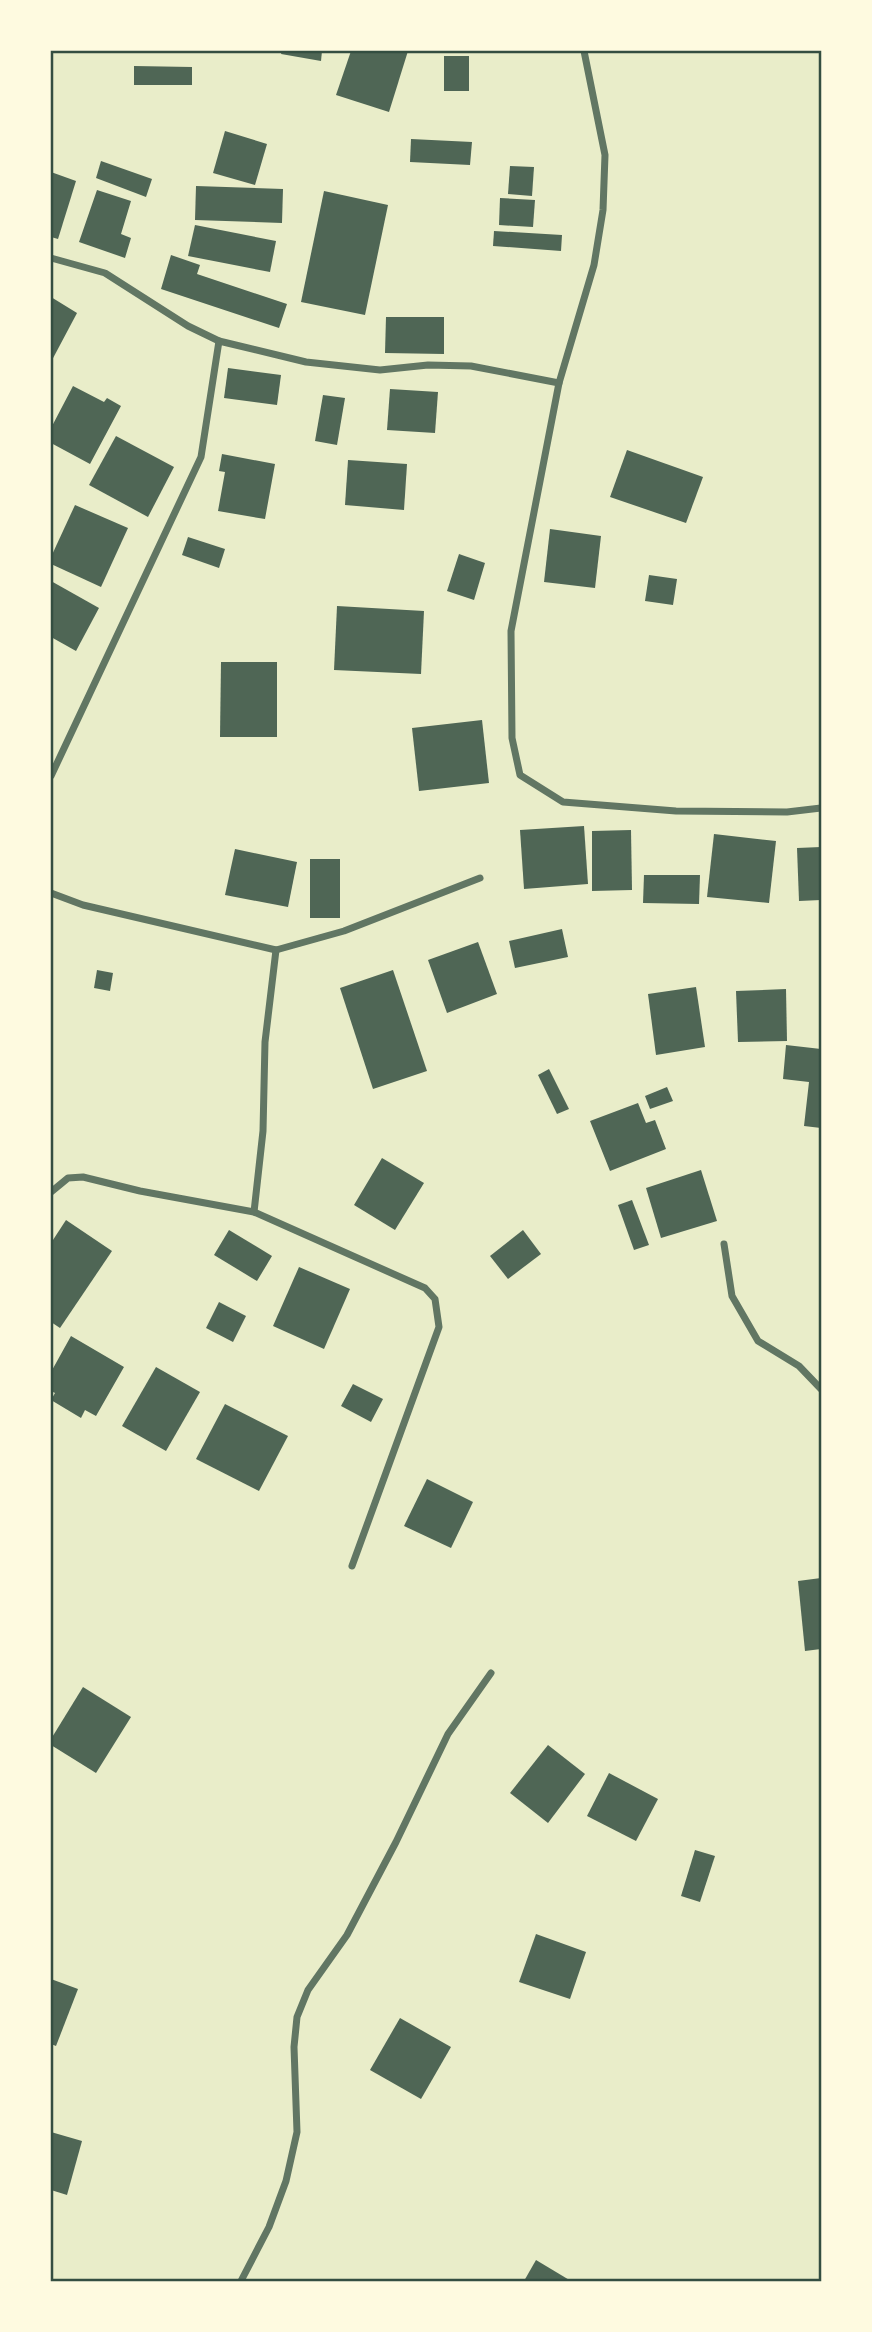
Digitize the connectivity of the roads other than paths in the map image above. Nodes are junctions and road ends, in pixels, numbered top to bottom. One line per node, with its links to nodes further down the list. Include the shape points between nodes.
1 (584, 51): 4 (street, via 605,155 603,211 594,265)
2 (51, 257): 3 (street, via 105,273)
3 (219, 341): 4 (street, via 306,362 380,370 471,366); 5 (street, via 201,457)
4 (559, 383): 6 (street, via 511,631 512,738 520,775 563,802 676,811)
5 (51, 776)
6 (821, 808)
7 (480, 878): 9 (street, via 344,931)
8 (51, 893): 9 (street, via 83,905)
9 (276, 950): 11 (street)
10 (51, 1192): 11 (street, via 68,1178 83,1177)
11 (254, 1212): 14 (street, via 425,1288 435,1299 439,1327)
12 (724, 1244): 13 (street, via 732,1296 758,1340 799,1366)
13 (821, 1389)
14 (352, 1566)
15 (491, 1673): 16 (street, via 448,1734 347,1935 308,1990 297,2017 294,2047 298,2132 269,2227)
16 (242, 2281)

